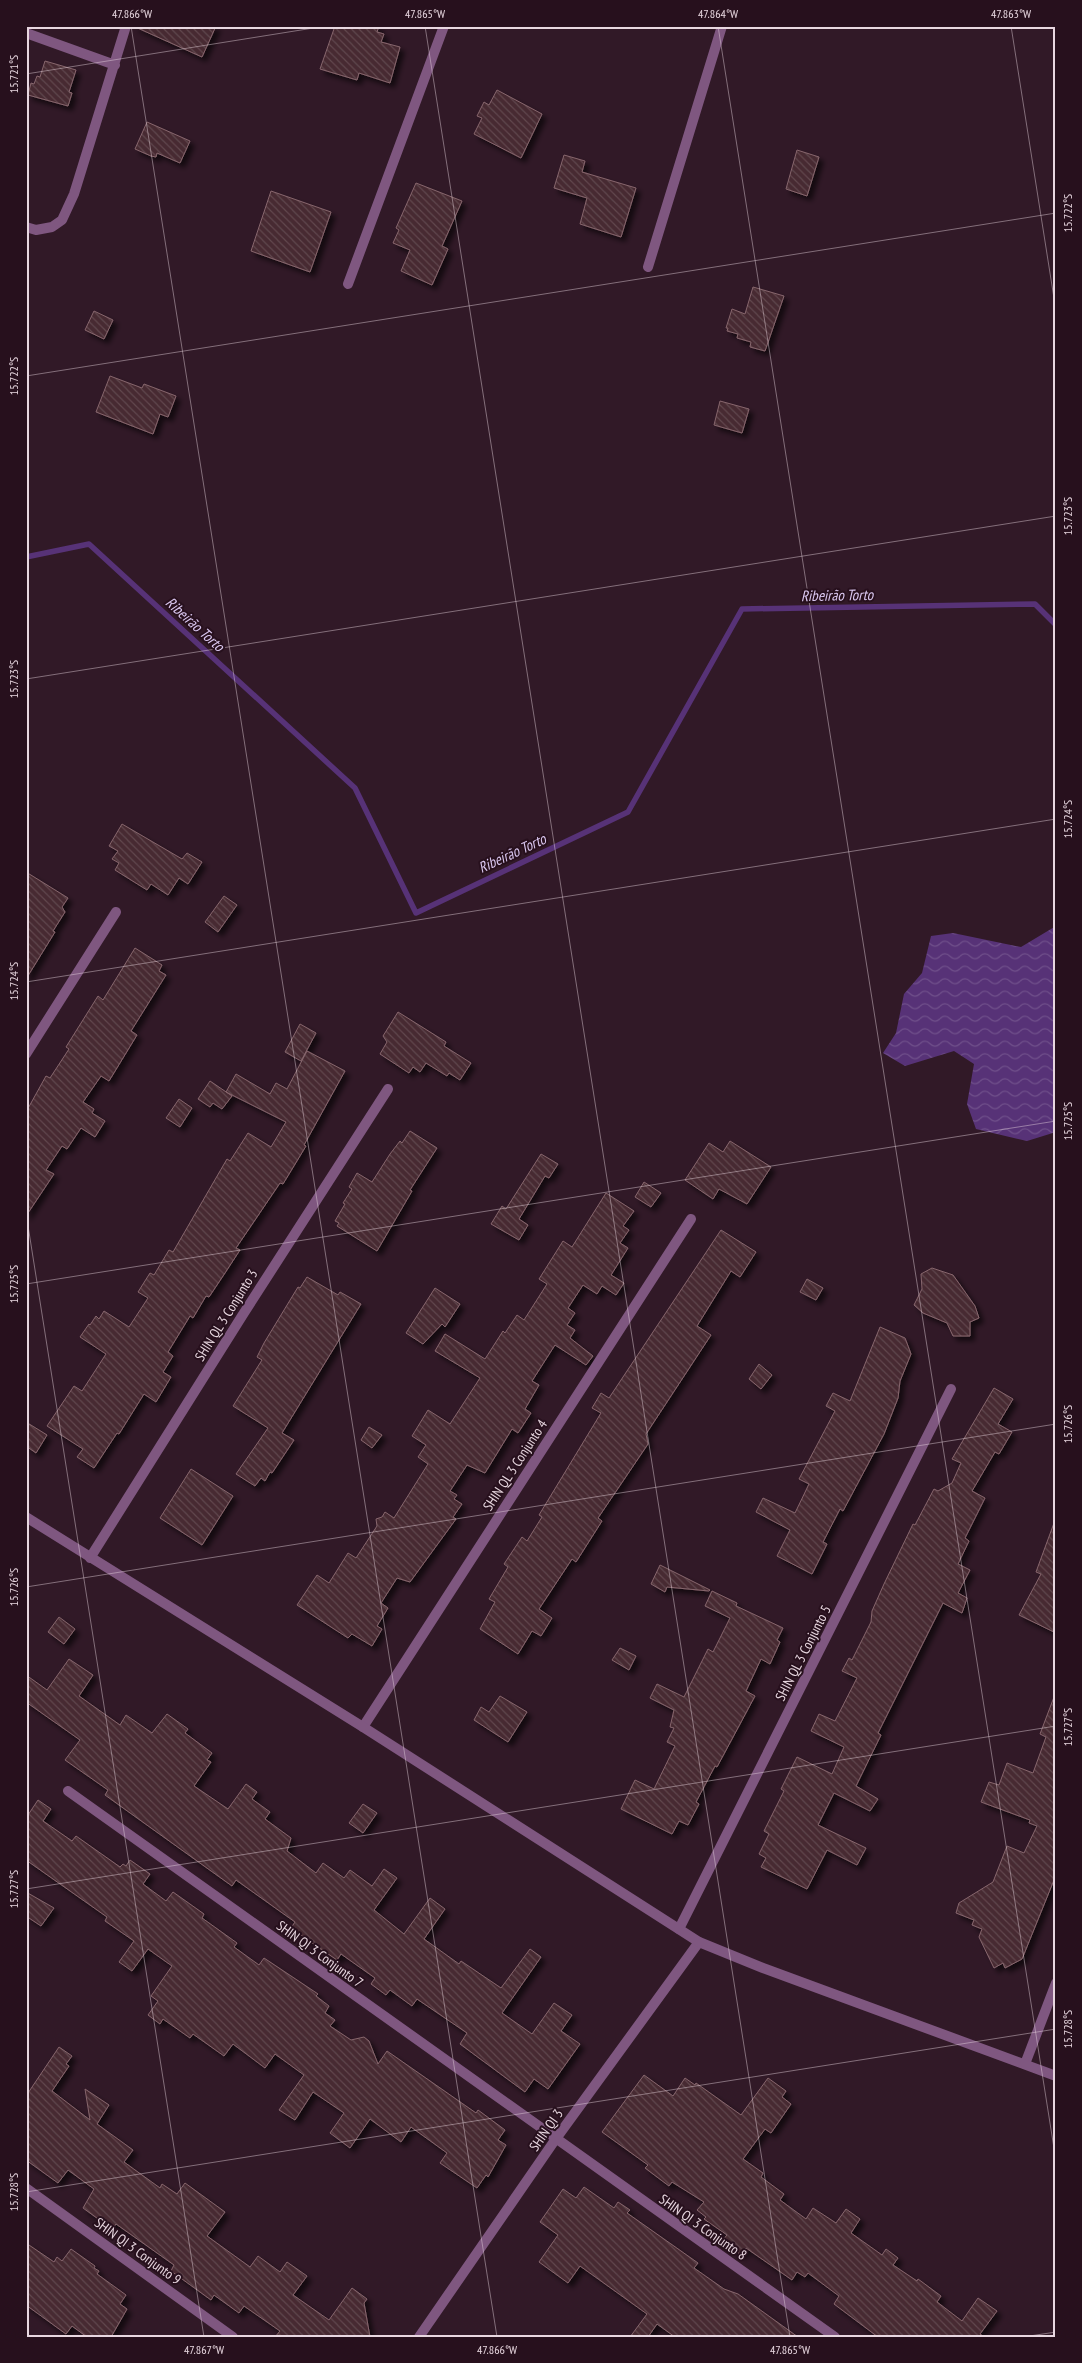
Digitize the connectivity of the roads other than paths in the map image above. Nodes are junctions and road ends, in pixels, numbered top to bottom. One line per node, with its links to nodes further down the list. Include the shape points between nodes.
1 (126, 26): 5 (street)
2 (444, 26): 8 (street)
3 (722, 26): 7 (street)
4 (26, 33): 5 (street)
5 (115, 65): 6 (street, via 74,194 62,220 52,227 36,230)
6 (26, 227)
7 (648, 267)
8 (348, 284)
9 (116, 912): 10 (street)
10 (26, 1054)
11 (388, 1089): 15 (street, SHIN QL 3 Conjunto 3)
12 (691, 1219): 16 (street, SHIN QL 3 Conjunto 4)
13 (951, 1390): 18 (street, SHIN QL 3 Conjunto 5)
14 (26, 1517): 15 (street)
15 (90, 1558): 16 (street)
16 (363, 1727): 18 (street)
17 (68, 1791): 23 (street, SHIN QI 3 Conjunto 7)
18 (679, 1930): 19 (street)
19 (699, 1942): 21 (street); 23 (street, SHIN QI 3)
20 (1056, 1983): 21 (street)
21 (1025, 2064): 22 (street)
22 (1056, 2076)
23 (555, 2140): 26 (street, SHIN QI 3); 27 (street, SHIN QI 3 Conjunto 8)
24 (26, 2188): 25 (street, SHIN QI 3 Conjunto 9)
25 (233, 2337)
26 (419, 2337)
27 (835, 2337)

